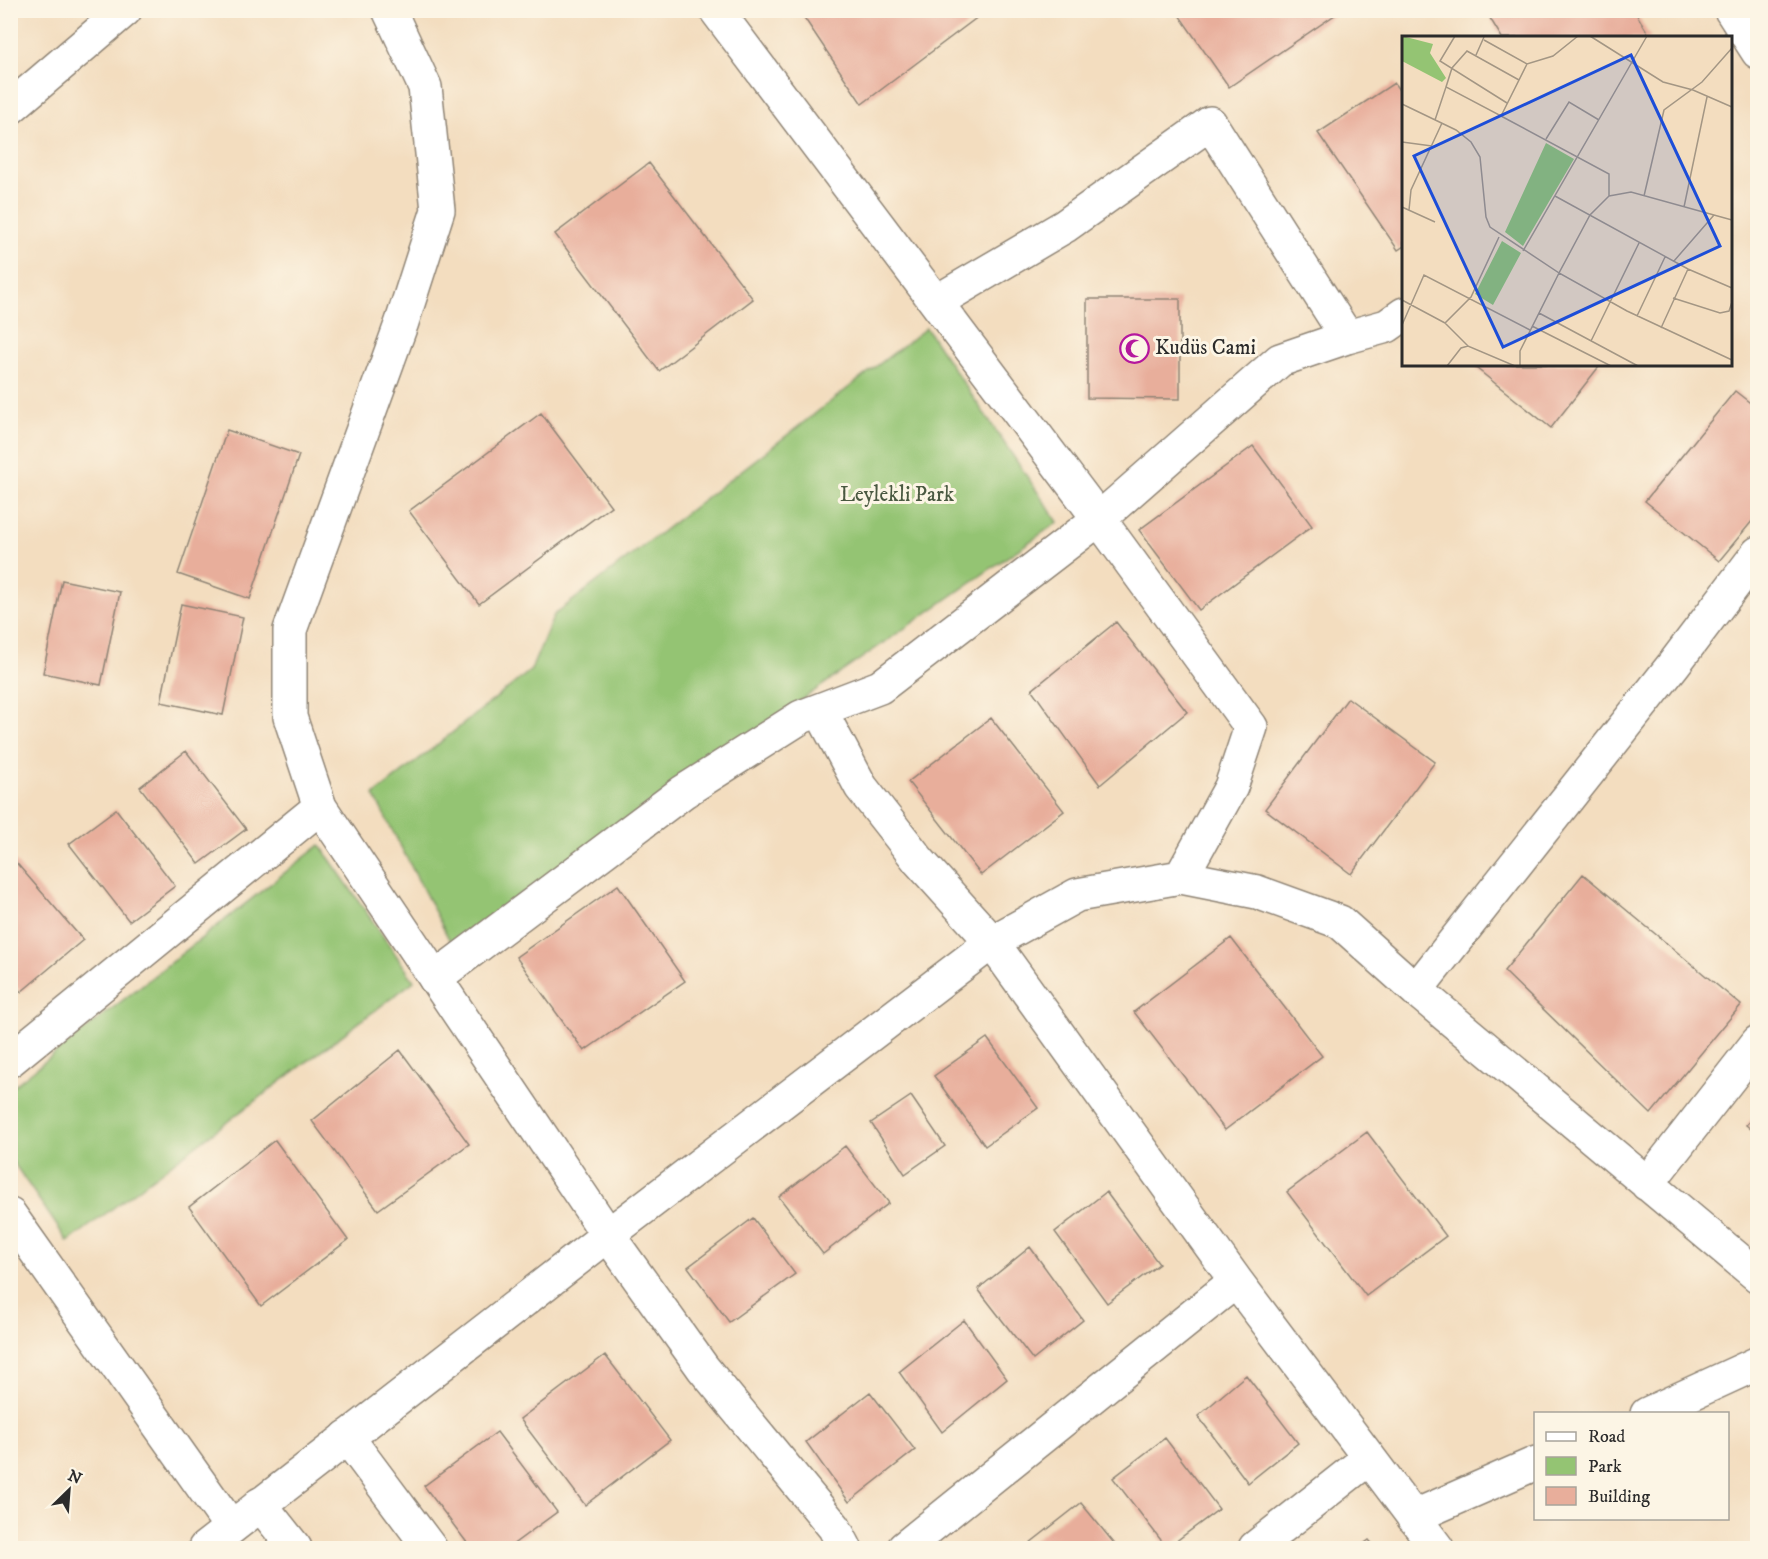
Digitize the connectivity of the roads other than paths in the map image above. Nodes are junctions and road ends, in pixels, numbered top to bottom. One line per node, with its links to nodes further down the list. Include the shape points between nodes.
1 (126, 10): 6 (street)
2 (389, 10): 13 (street, via 424,87 438,210 402,322 290,630 290,717)
3 (716, 10): 7 (street)
4 (1731, 10): 5 (street)
5 (1749, 48)
6 (10, 108)
7 (936, 303): 9 (street, via 1065,226 1209,123); 10 (street)
8 (1402, 315): 9 (street, via 1387,326)
9 (1347, 337): 10 (street, via 1280,360)
10 (1099, 519): 12 (street, via 880,687); 14 (street, via 1251,727 1232,787)
11 (1758, 553): 17 (street)
12 (820, 710): 15 (street, via 861,788 919,861); 16 (street, via 801,717 683,792)
13 (320, 807): 16 (street); 19 (street)
14 (1181, 877): 15 (street, via 1077,895); 17 (street, via 1257,892 1340,922)
15 (992, 942): 22 (street); 24 (street)
16 (435, 978): 22 (street)
17 (1416, 990): 20 (street)
18 (1758, 1042): 20 (street)
19 (10, 1060)
20 (1647, 1184): 23 (street)
21 (10, 1215): 32 (street)
22 (608, 1235): 27 (street); 36 (street, via 703,1368 834,1527)
23 (1758, 1276)
24 (1236, 1281): 28 (street); 37 (street)
25 (1758, 1363): 26 (street)
26 (1649, 1412)
27 (347, 1437): 30 (street); 35 (street)
28 (1369, 1458): 31 (street); 38 (street)
29 (1534, 1464): 31 (street)
30 (260, 1504): 32 (street); 34 (street)
31 (1413, 1517): 39 (street)
32 (231, 1527): 33 (street)
33 (205, 1548)
34 (295, 1548)
35 (430, 1548)
36 (845, 1548)
37 (904, 1548)
38 (1255, 1548)
39 (1437, 1548)

